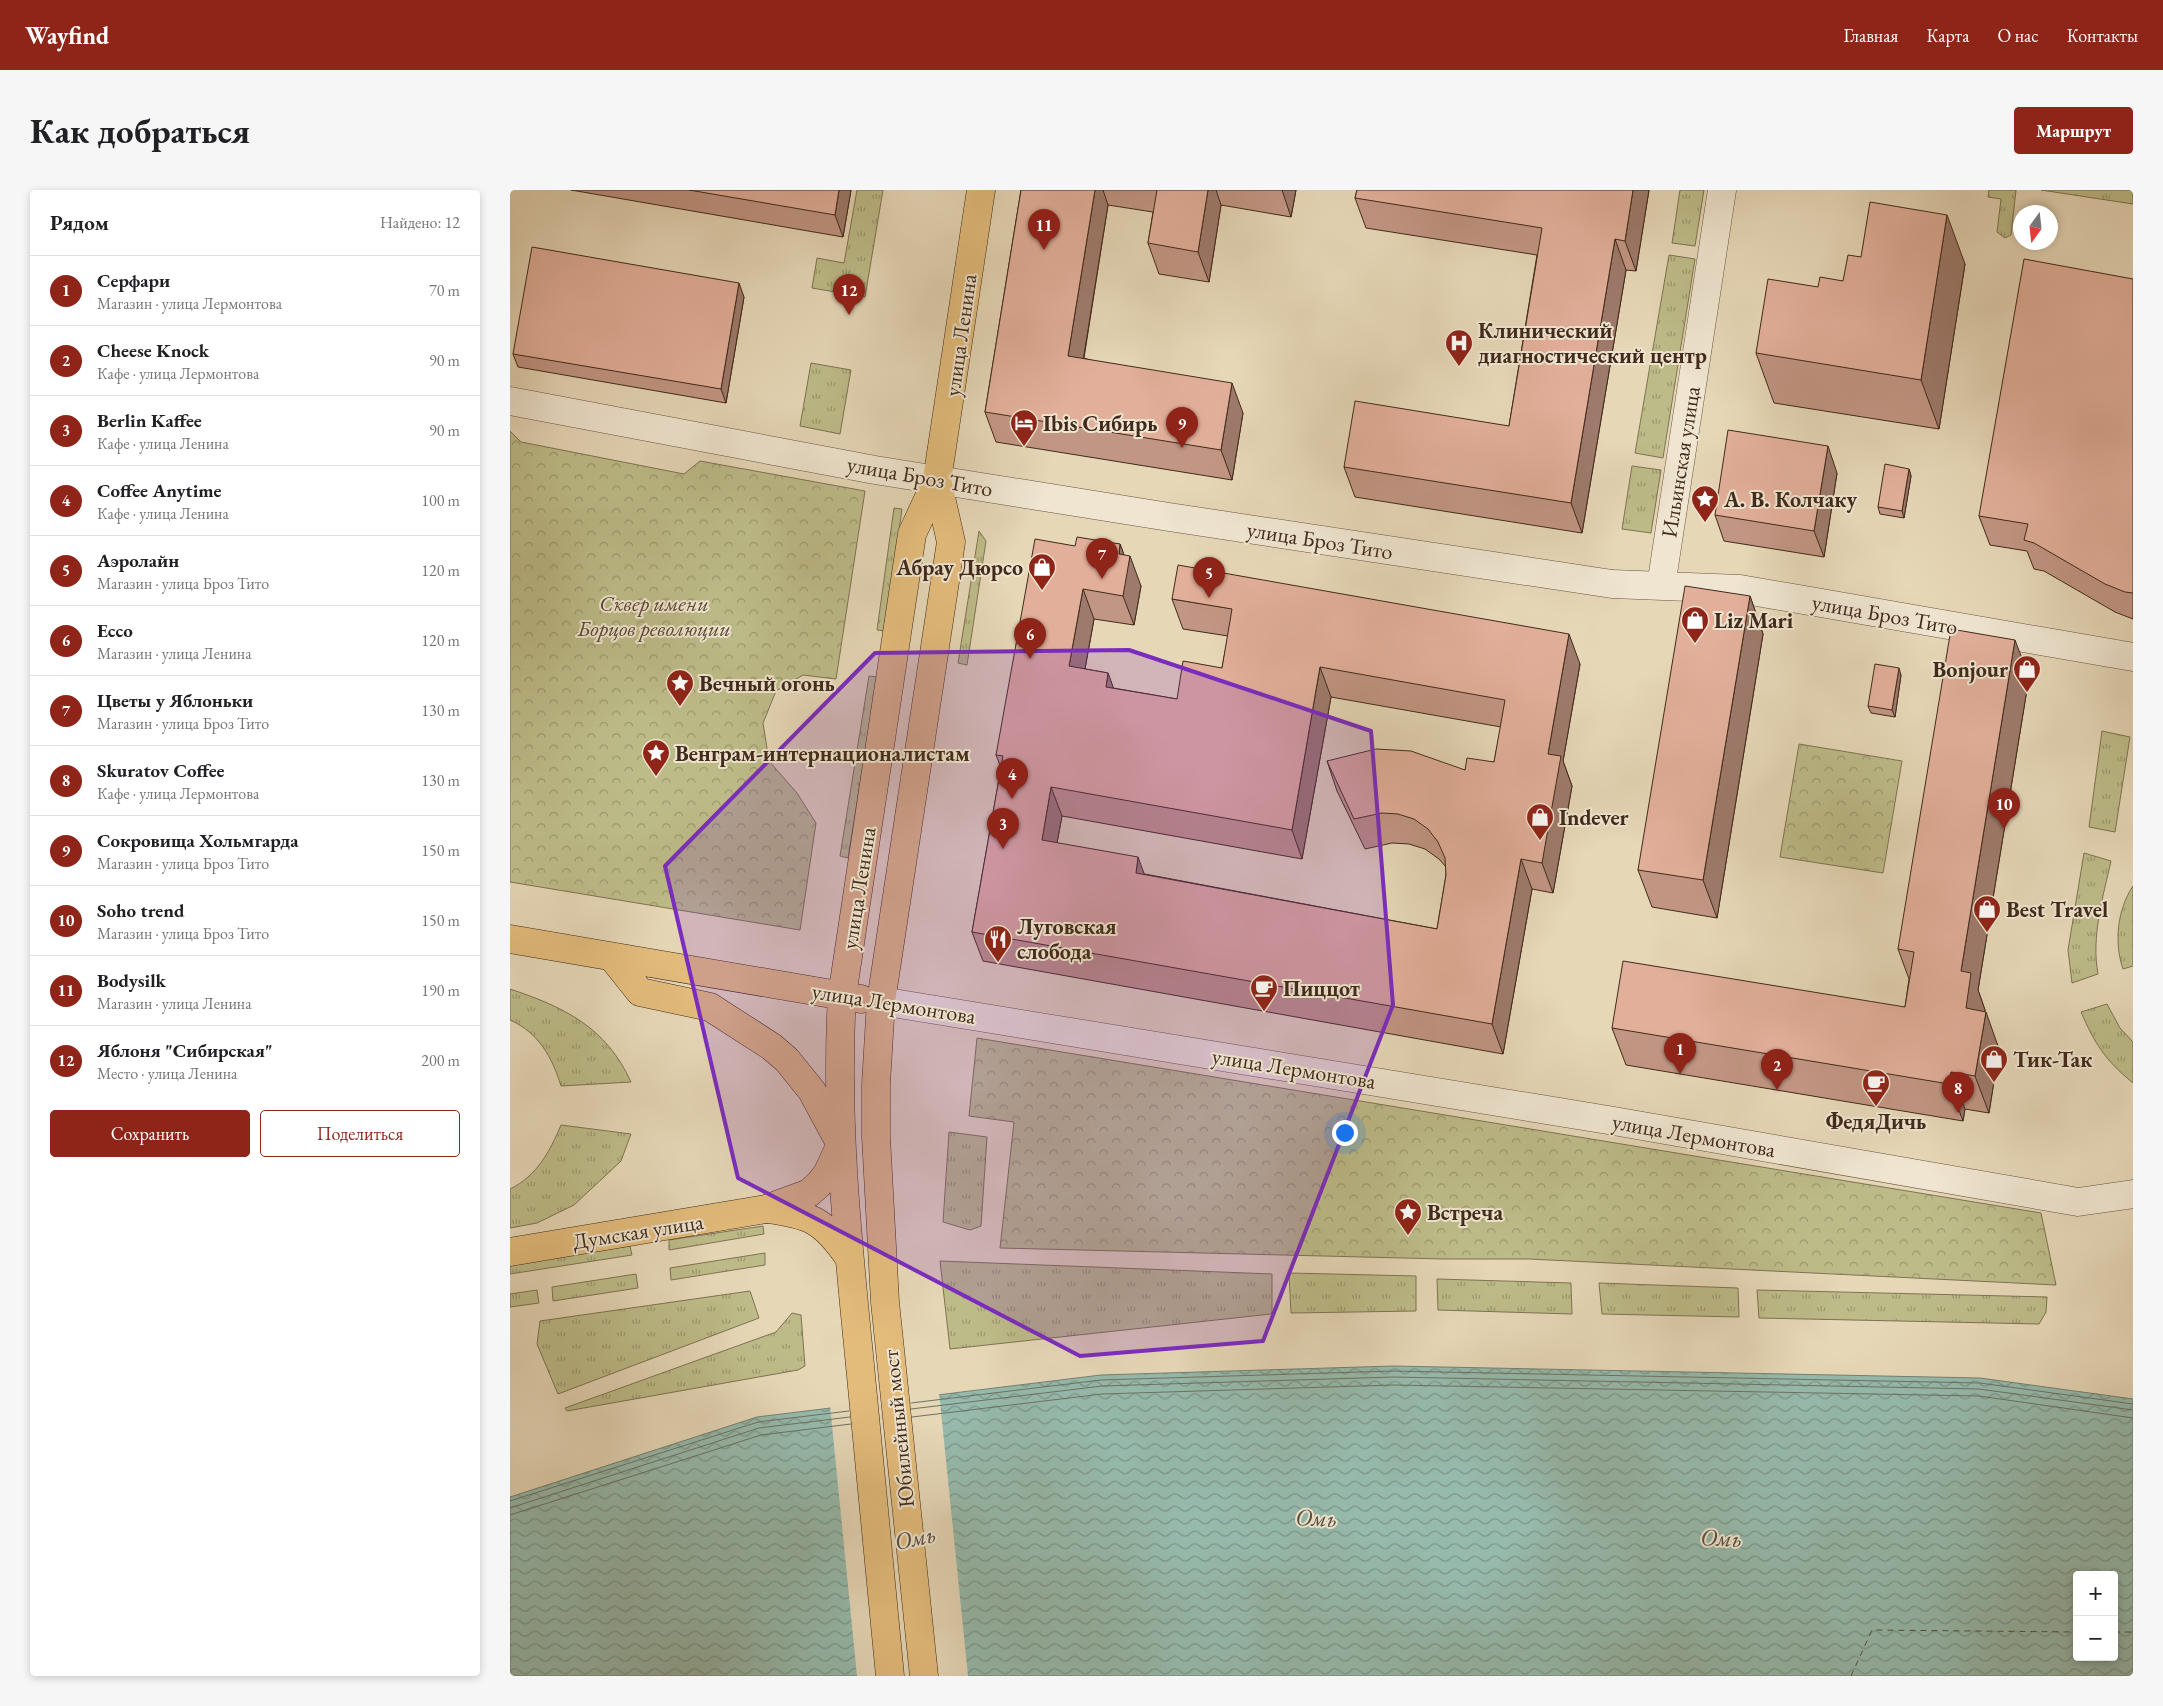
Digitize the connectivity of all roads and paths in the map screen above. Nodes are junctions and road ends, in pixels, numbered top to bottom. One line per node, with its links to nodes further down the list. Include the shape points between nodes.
1 (981, 190): 4 (main road, улица Ленина)
2 (1722, 190): 5 (street, Ильинская улица)
3 (510, 401): 4 (street, улица Броз Тито)
4 (937, 480): 5 (street, улица Броз Тито, via 1612,584); 9 (main road, улица Ленина, via 912,534); 10 (main road, улица Ленина, via 951,542)
5 (1661, 586): 6 (street, улица Броз Тито, via 1740,589)
6 (2133, 657)
7 (510, 939): 8 (main road, улица Лермонтова)
8 (612, 958): 9 (main road, улица Лермонтова); 11 (main road, via 640,992 710,1007 772,1047 812,1091)
9 (842, 996): 10 (main road, улица Лермонтова); 11 (main road, улица Ленина)
10 (881, 1002): 12 (street, улица Лермонтова, via 1608,1120 2078,1202); 16 (main road, улица Ленина, via 876,1137)
11 (840, 1145): 13 (main road, via 827,1174 809,1193); 15 (main road, улица Ленина)
12 (2133, 1194)
13 (766, 1209): 14 (main road, Думская улица); 15 (main road, via 793,1213 819,1223 831,1232)
14 (510, 1252)
15 (848, 1256): 17 (main road, улица Ленина)
16 (885, 1302): 19 (main road, Юбилейный мост)
17 (854, 1304): 18 (main road, Юбилейный мост)
18 (890, 1676)
19 (924, 1676)

